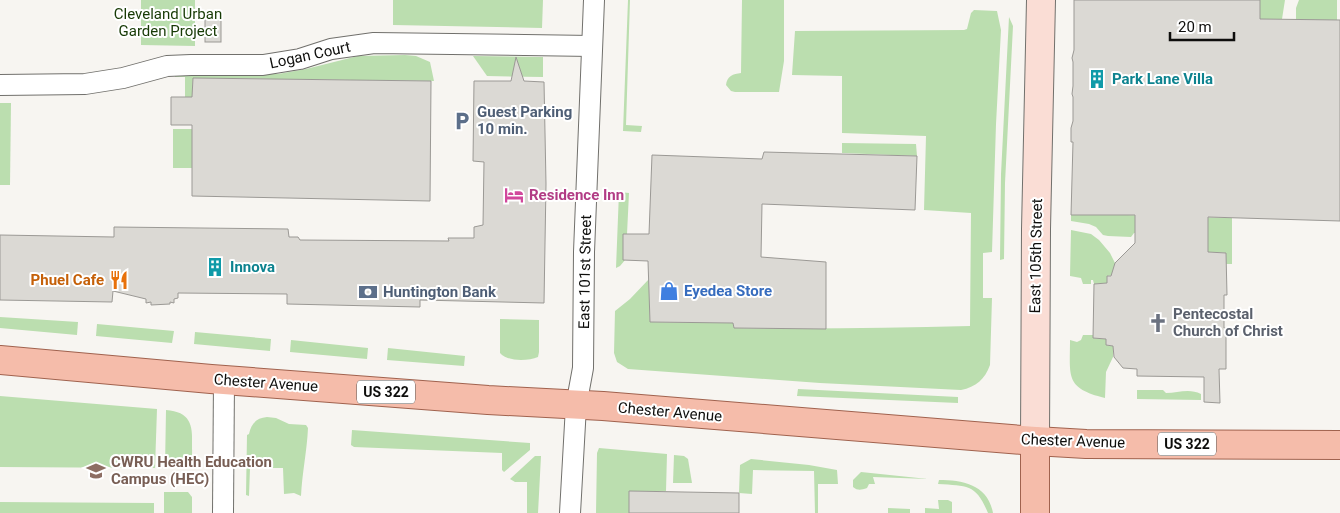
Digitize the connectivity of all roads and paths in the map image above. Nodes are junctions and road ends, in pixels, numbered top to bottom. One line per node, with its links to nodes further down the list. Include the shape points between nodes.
1 (594, 0): 3 (street, East 101st Street)
2 (1041, 0): 8 (main road, East 105th Street)
3 (592, 46): 4 (street, Logan Court, via 374,43 330,49 300,59 263,65 167,66 85,84); 7 (street, East 101st Street, via 583,368)
4 (0, 85)
5 (0, 360): 6 (main road, Chester Avenue / US 322)
6 (224, 380): 7 (main road, Chester Avenue / US 322); 10 (street)
7 (576, 406): 8 (main road, Chester Avenue / US 322); 11 (street, East 101st Street)
8 (1035, 441): 9 (main road, Chester Avenue / US 322); 12 (main road, East 105th Street)
9 (1340, 445)
10 (223, 513)
11 (570, 513)
12 (1035, 513)

